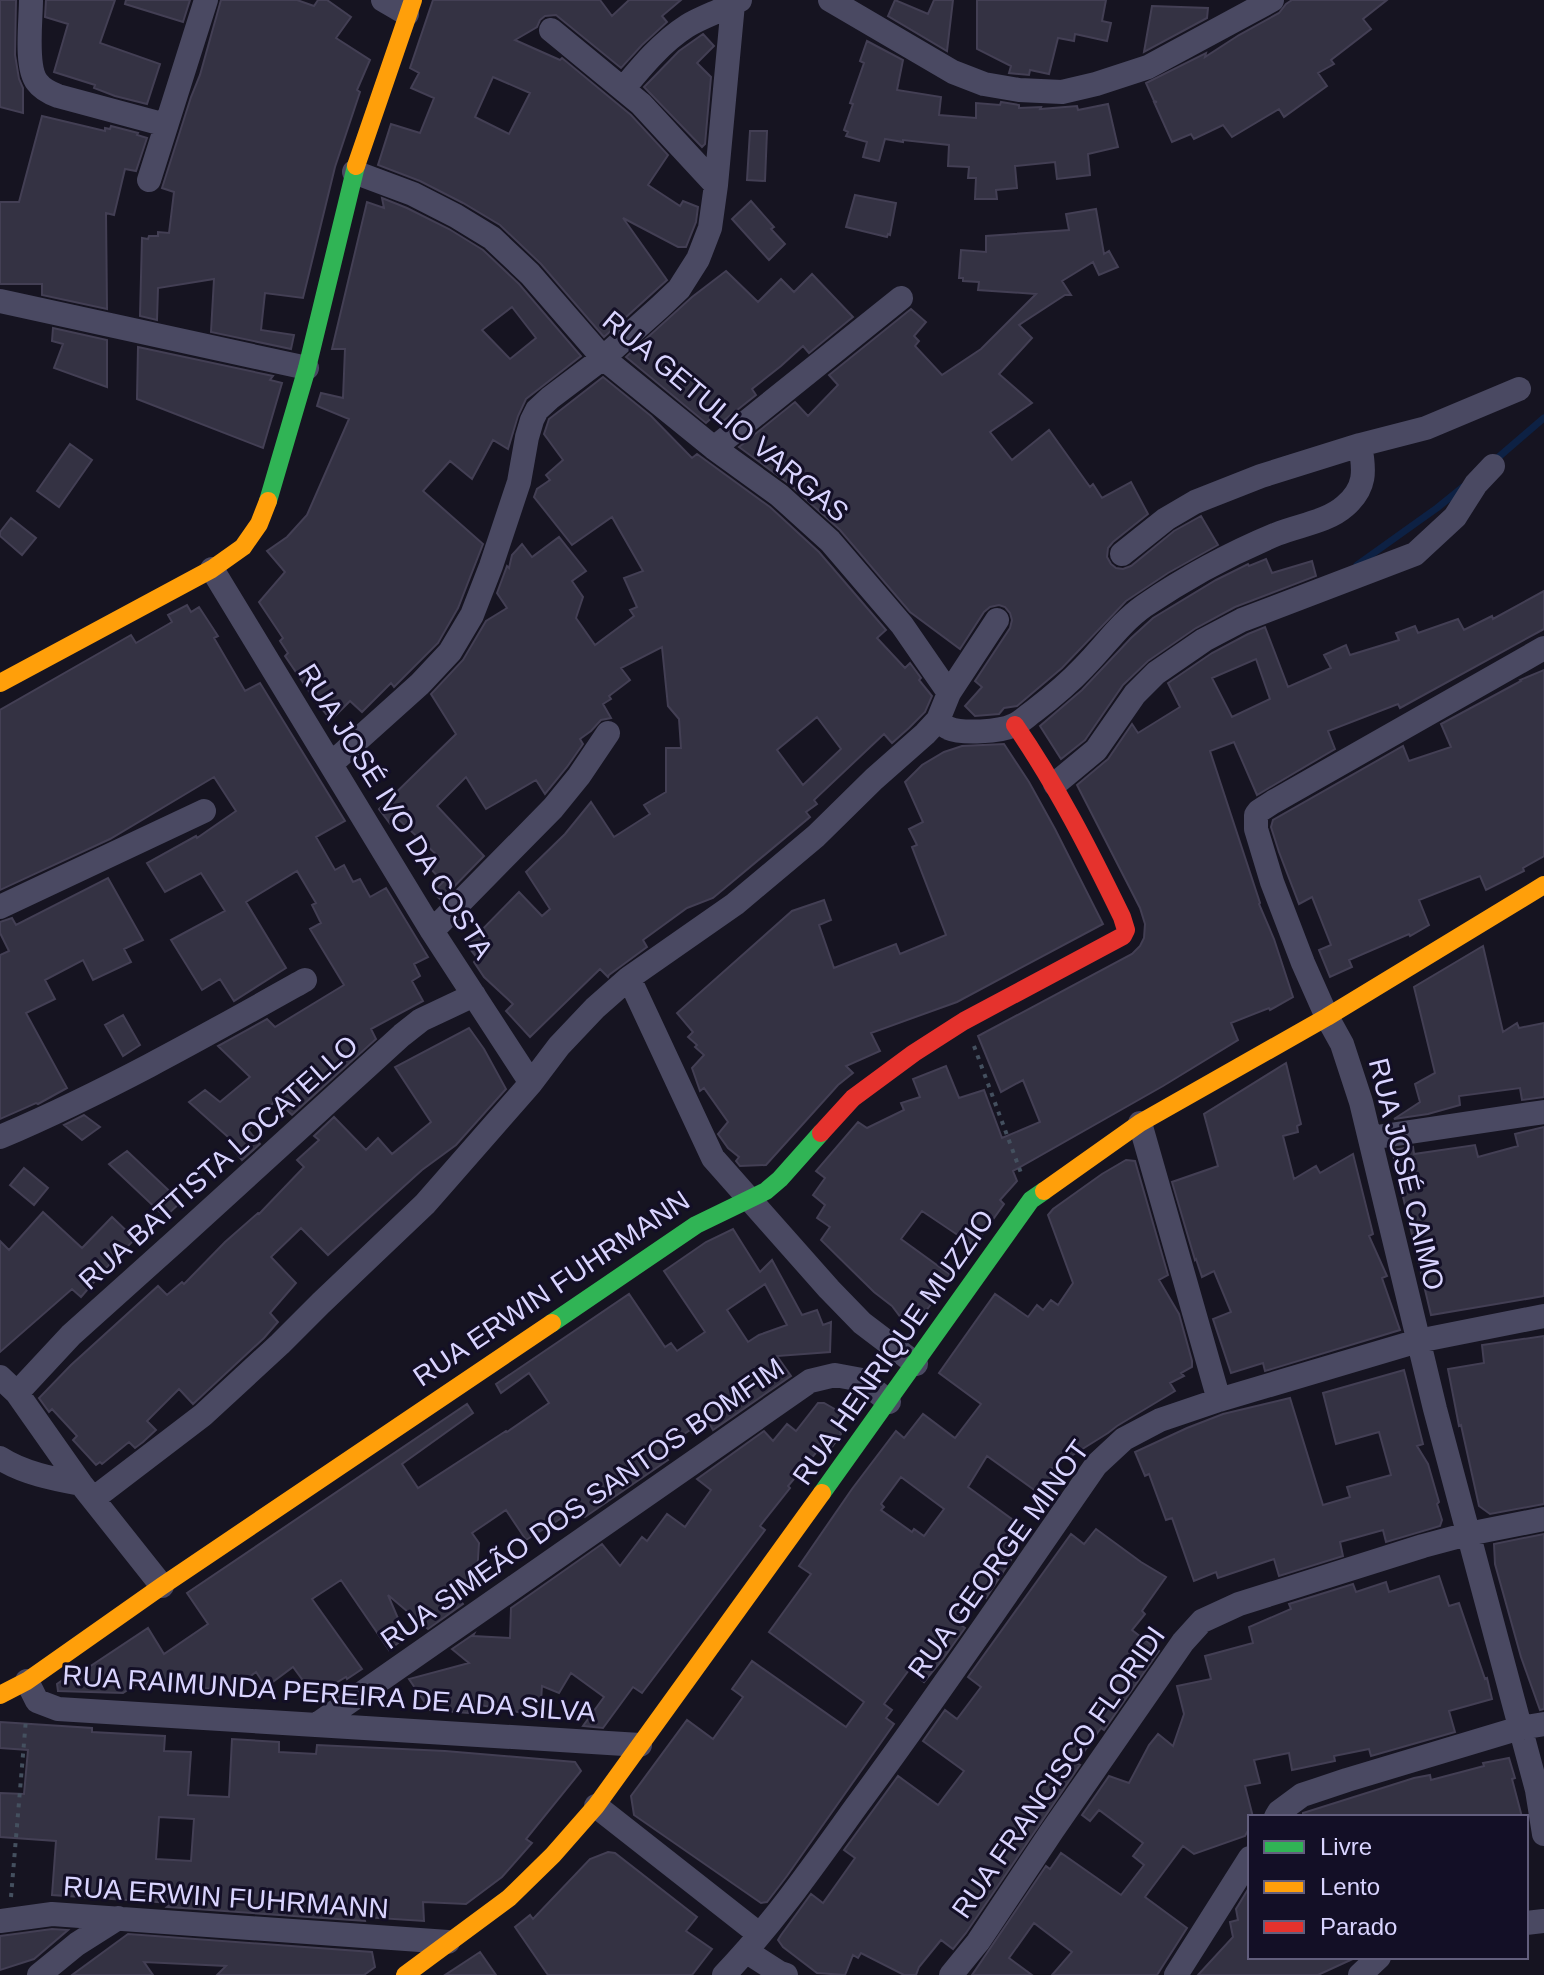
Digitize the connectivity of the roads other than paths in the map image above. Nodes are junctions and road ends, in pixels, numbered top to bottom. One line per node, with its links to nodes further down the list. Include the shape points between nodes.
1 (31, 0): 10 (street, via 31,66 36,82 58,96)
2 (206, 0): 10 (street)
3 (383, 0): 7 (street)
4 (830, 0): 5 (street, via 953,72 984,84 1062,92 1148,67)
5 (1272, 0)
6 (736, 2): 9 (street, via 677,33); 13 (street)
7 (410, 7): 11 (street)
8 (551, 30): 9 (street)
9 (623, 89): 13 (street)
10 (166, 125): 12 (street)
11 (354, 172): 16 (street, RUA GETULIO VARGAS, via 413,194 492,238); 17 (street)
12 (149, 180)
13 (716, 185): 16 (street, via 710,228 679,289)
14 (901, 298): 20 (street)
15 (0, 301): 17 (street)
16 (603, 358): 20 (street, RUA GETULIO VARGAS); 31 (street, via 537,410 491,566 450,652)
17 (307, 368): 23 (street, via 259,524 243,547)
18 (1519, 389): 19 (street, via 1426,428)
19 (1360, 445): 22 (street, via 1195,502); 29 (street, via 1362,481 1344,507 1189,577 1142,608 1085,667)
20 (714, 448): 27 (street, RUA GETULIO VARGAS, via 830,541 902,625)
21 (1493, 466): 32 (street, via 1455,517 1415,554 1242,620 1156,673 1096,750)
22 (1122, 554)
23 (212, 569): 26 (street); 31 (street, RUA JOSÉ IVO DA COSTA)
24 (997, 620): 27 (street)
25 (1544, 648): 40 (street, RUA JOSÉ CAIMO, via 1256,815 1272,882)
26 (0, 683)
27 (949, 693): 28 (street)
28 (938, 720): 29 (street, via 947,728 984,732); 37 (street, via 816,836 735,904)
29 (1015, 725): 32 (street)
30 (608, 733): 36 (street, via 553,808)
31 (331, 764): 36 (street, RUA JOSÉ IVO DA COSTA)
32 (1055, 784): 46 (street, RUA ERWIN FUHRMANN, via 1122,917 1123,936 914,1053 853,1098 780,1179)
33 (204, 811): 35 (street)
34 (1544, 885): 40 (street, RUA HENRIQUE MUZZIO)
35 (0, 907)
36 (432, 931): 39 (street, RUA JOSÉ IVO DA COSTA)
37 (629, 978): 41 (street, via 559,1046); 46 (street, via 713,1158)
38 (305, 980): 44 (street, via 136,1074)
39 (474, 995): 41 (street, RUA JOSÉ IVO DA COSTA); 50 (street, RUA BATTISTA LOCATELLO, via 402,1035 111,1302)
40 (1327, 1017): 43 (street, RUA HENRIQUE MUZZIO); 45 (street, RUA JOSÉ CAIMO, via 1342,1044)
41 (531, 1083): 54 (street, via 425,1204 203,1415)
42 (1544, 1112): 45 (street)
43 (1140, 1123): 49 (street, RUA HENRIQUE MUZZIO, via 1031,1200); 51 (street)
44 (0, 1137)
45 (1370, 1138): 48 (street, RUA JOSÉ CAIMO)
46 (749, 1198): 49 (street, via 862,1323); 57 (street, RUA ERWIN FUHRMANN, via 696,1225)
47 (1544, 1316): 48 (street, RUA GEORGE MINOT)
48 (1418, 1341): 51 (street, RUA GEORGE MINOT); 56 (street, RUA JOSÉ CAIMO)
49 (916, 1364): 52 (street, RUA HENRIQUE MUZZIO)
50 (8, 1385): 54 (street)
51 (1219, 1400): 70 (street, RUA GEORGE MINOT, via 1124,1439 1096,1465 893,1757)
52 (889, 1402): 60 (street, RUA SIMEÃO DOS SANTOS BOMFIM, via 862,1380 835,1375 810,1381); 62 (street, RUA HENRIQUE MUZZIO)
53 (0, 1458): 54 (street)
54 (87, 1492): 57 (street)
55 (1544, 1519): 56 (street, RUA FRANCISCO FLORIDI)
56 (1468, 1534): 61 (street, RUA JOSÉ CAIMO); 76 (street, RUA FRANCISCO FLORIDI, via 1239,1604 1202,1621)
57 (162, 1586): 58 (street, RUA ERWIN FUHRMANN)
58 (32, 1691): 59 (street, RUA ERWIN FUHRMANN); 60 (street, RUA RAIMUNDA PEREIRA DE ADA SILVA, via 58,1709)
59 (0, 1695)
60 (316, 1725): 62 (street, RUA RAIMUNDA PEREIRA DE ADA SILVA)
61 (1532, 1726): 64 (street, via 1302,1795); 65 (street, RUA JOSÉ CAIMO)
62 (640, 1745): 63 (street, RUA HENRIQUE MUZZIO)
63 (596, 1806): 69 (street, RUA HENRIQUE MUZZIO, via 509,1898); 70 (street)
64 (1277, 1815)
65 (1544, 1834)
66 (1248, 1861): 77 (street)
67 (118, 1918): 68 (street, RUA ERWIN FUHRMANN, via 52,1914); 69 (street, RUA ERWIN FUHRMANN); 72 (street)
68 (5, 1920)
69 (448, 1942): 73 (street, RUA HENRIQUE MUZZIO)
70 (753, 1943): 74 (street, RUA GEORGE MINOT); 75 (street)
71 (1377, 1959): 78 (street)
72 (39, 1975)
73 (405, 1975)
74 (724, 1975)
75 (786, 1975)
76 (951, 1975)
77 (1176, 1975)
78 (1360, 1975)

